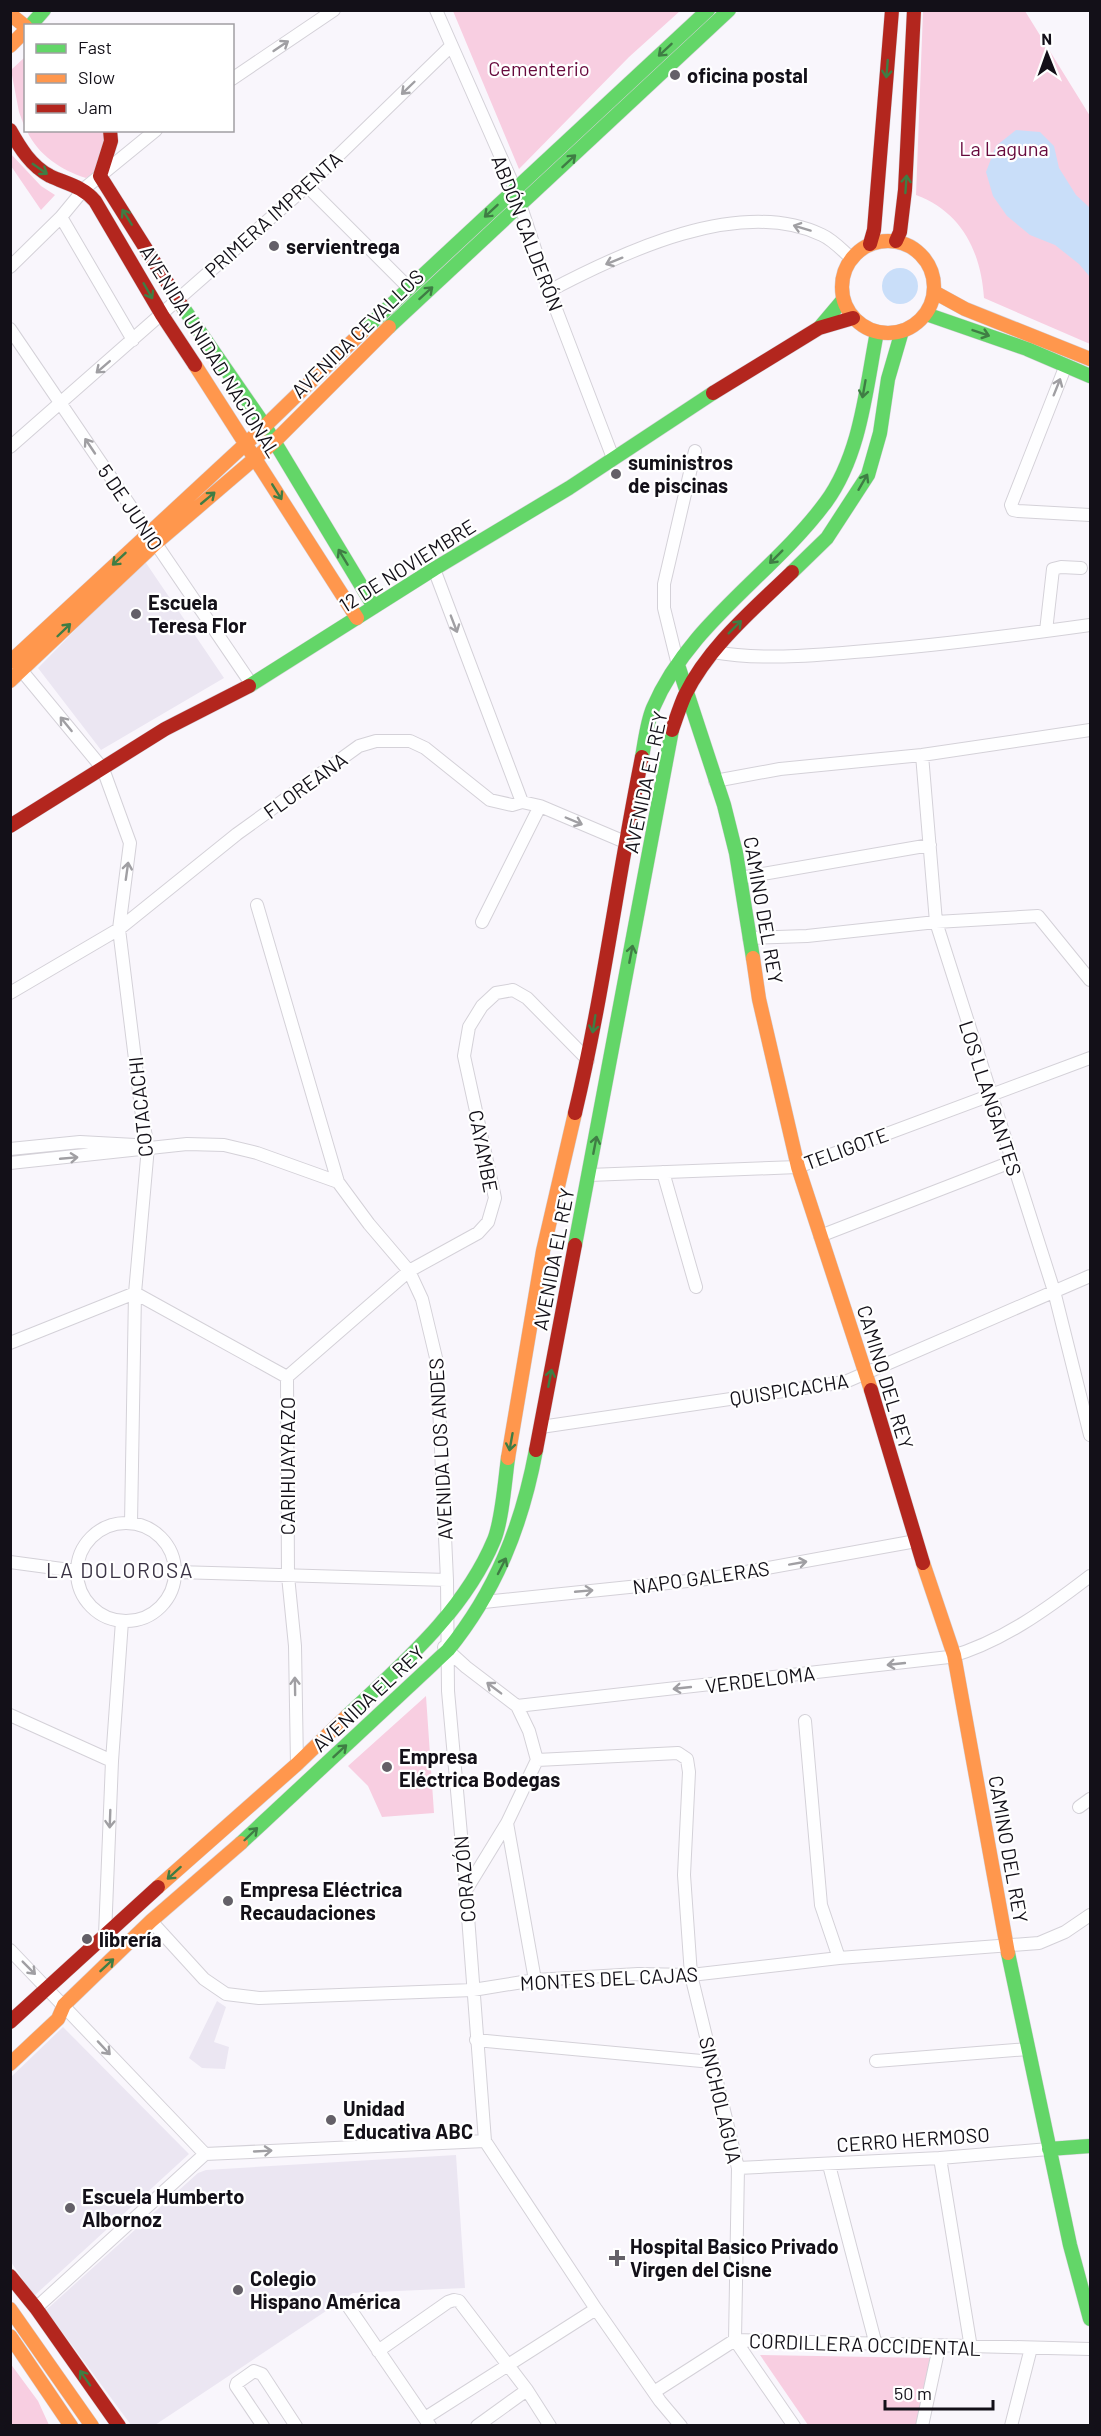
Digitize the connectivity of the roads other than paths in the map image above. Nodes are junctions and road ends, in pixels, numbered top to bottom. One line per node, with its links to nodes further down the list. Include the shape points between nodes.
1 (44, 10): 9 (main road)
2 (334, 10): 14 (street, one-way to 2)
3 (436, 10): 13 (street, ABDÓN CALDERÓN)
4 (708, 10): 21 (main road, AVENIDA CEVALLOS, one-way to 21)
5 (729, 10): 22 (main road, AVENIDA CEVALLOS, one-way to 5)
6 (892, 10): 25 (main road, one-way to 25)
7 (914, 10): 24 (main road, one-way to 7, via 905,190)
8 (10, 14): 10 (main road)
9 (30, 24)
10 (24, 25)
11 (24, 30): 12 (main road)
12 (10, 46)
13 (450, 47): 19 (street, PRIMERA IMPRENTA, one-way to 19); 21 (street, ABDÓN CALDERÓN)
14 (234, 78)
15 (10, 129): 20 (main road, one-way to 20, via 31,162 52,177)
16 (110, 132): 18 (main road)
17 (154, 132): 18 (street)
18 (100, 176): 20 (street); 31 (main road, AVENIDA UNIDAD NACIONAL, one-way to 18)
19 (307, 186): 28 (street); 31 (street, PRIMERA IMPRENTA)
20 (85, 188): 23 (street); 34 (main road, AVENIDA UNIDAD NACIONAL, one-way to 34)
21 (515, 189): 22 (street, ABDÓN CALDERÓN); 28 (main road, AVENIDA CEVALLOS, one-way to 28)
22 (521, 206): 29 (street, ABDÓN CALDERÓN); 47 (main road, AVENIDA CEVALLOS, one-way to 22, via 396,320)
23 (61, 217): 27 (street); 40 (street)
24 (896, 241): 25 (main road); 30 (main road, via 914,249 929,264)
25 (870, 244): 26 (main road)
26 (851, 258): 29 (street, one-way to 29, via 824,236 798,226 735,223 676,236 584,272); 32 (main road, via 841,283)
27 (10, 267)
28 (408, 287): 45 (main road, AVENIDA CEVALLOS)
29 (549, 291): 51 (street, ABDÓN CALDERÓN)
30 (934, 292): 33 (main road); 41 (main road, via 965,309)
31 (178, 301): 34 (street, PRIMERA IMPRENTA); 45 (main road, AVENIDA UNIDAD NACIONAL)
32 (842, 301): 35 (main road); 36 (main road, 12 DE NOVIEMBRE)
33 (926, 314): 38 (main road); 42 (main road, one-way to 42)
34 (162, 315): 40 (street, PRIMERA IMPRENTA); 46 (main road, AVENIDA UNIDAD NACIONAL)
35 (853, 318): 36 (main road, 12 DE NOVIEMBRE); 39 (main road)
36 (819, 328): 51 (main road, 12 DE NOVIEMBRE)
37 (10, 329): 44 (street, 5 DE JUNIO)
38 (902, 331): 39 (main road); 60 (main road, AVENIDA EL REY, one-way to 38, via 827,538 868,476)
39 (877, 332): 62 (main road, AVENIDA EL REY, one-way to 62, via 858,428 846,466 826,501 710,624)
40 (133, 340): 44 (street, PRIMERA IMPRENTA, one-way to 44)
41 (1090, 359)
42 (1066, 365): 43 (main road); 52 (street, one-way to 42, via 1012,510 1011,505)
43 (1090, 376)
44 (61, 403): 48 (street, PRIMERA IMPRENTA); 53 (street, 5 DE JUNIO, one-way to 44)
45 (265, 426): 46 (main road, AVENIDA CEVALLOS); 47 (main road, AVENIDA UNIDAD NACIONAL)
46 (246, 442): 50 (main road, AVENIDA UNIDAD NACIONAL); 53 (main road, AVENIDA CEVALLOS)
47 (274, 442): 50 (main road, AVENIDA CEVALLOS); 56 (main road, AVENIDA UNIDAD NACIONAL, one-way to 47)
48 (10, 447)
49 (695, 451): 62 (street, CAMINO DEL REY, via 664,584 664,608)
50 (255, 458): 53 (main road, AVENIDA CEVALLOS, one-way to 50); 57 (main road, AVENIDA UNIDAD NACIONAL, one-way to 57)
51 (613, 458): 55 (main road, 12 DE NOVIEMBRE)
52 (1090, 515)
53 (152, 537): 61 (main road, AVENIDA CEVALLOS, one-way to 61); 63 (main road, AVENIDA CEVALLOS, one-way to 53); 65 (street, 5 DE JUNIO)
54 (1081, 568): 59 (street, via 1053,569)
55 (434, 569): 56 (main road, 12 DE NOVIEMBRE); 71 (street, one-way to 71)
56 (374, 606): 57 (main road, 12 DE NOVIEMBRE)
57 (357, 618): 65 (main road, 12 DE NOVIEMBRE)
58 (1090, 625): 59 (street)
59 (1046, 631): 60 (street, via 933,646 814,655 736,656)
60 (713, 652): 66 (main road, AVENIDA EL REY)
61 (11, 659): 63 (street, COTACACHI)
62 (678, 665): 66 (main road, CAMINO DEL REY); 74 (main road, AVENIDA EL REY, via 652,709)
63 (22, 671): 64 (main road, AVENIDA CEVALLOS); 69 (street, COTACACHI, one-way to 63)
64 (10, 681)
65 (252, 685): 69 (main road, 12 DE NOVIEMBRE, via 165,729)
66 (687, 690): 70 (main road, CAMINO DEL REY); 93 (main road, AVENIDA EL REY, one-way to 66, via 671,734)
67 (1090, 729): 68 (street)
68 (922, 755): 70 (street); 75 (street, LOS LLANGANTES)
69 (103, 769): 73 (main road, 12 DE NOVIEMBRE); 80 (street, COTACACHI, one-way to 69, via 130,843)
70 (715, 781): 76 (main road, CAMINO DEL REY)
71 (522, 802): 72 (street, FLOREANA); 80 (street, FLOREANA, via 512,805 490,800 425,748 410,741 376,741 359,746 237,834)
72 (540, 806): 74 (street, FLOREANA, one-way to 74); 78 (street)
73 (10, 826)
74 (625, 842): 85 (main road, AVENIDA EL REY, one-way to 85)
75 (930, 845): 76 (street); 79 (street, LOS LLANGANTES)
76 (740, 878): 81 (main road, CAMINO DEL REY)
77 (257, 905): 94 (street)
78 (482, 922)
79 (936, 922): 81 (street); 82 (street, via 1038,916); 86 (street, LOS LLANGANTES)
80 (119, 929): 83 (street, FLOREANA); 87 (street, COTACACHI)
81 (749, 938): 91 (main road, CAMINO DEL REY)
82 (1090, 980)
83 (10, 993)
84 (1090, 1058): 86 (street, TELIGOTE)
85 (588, 1060): 96 (street, CAYAMBE, via 527,998 513,990 496,993 482,1005 470,1027 464,1056 495,1198 488,1222 478,1233); 115 (main road, AVENIDA EL REY, one-way to 115, via 543,1251 495,1538)
86 (990, 1096): 89 (street, LOS LLANGANTES); 91 (street, TELIGOTE)
87 (148, 1147): 88 (street, via 80,1142); 90 (street, one-way to 87); 94 (street, via 224,1145); 100 (street, COTACACHI)
88 (10, 1149)
89 (1011, 1162): 95 (street); 99 (street, LOS LLANGANTES)
90 (10, 1163)
91 (798, 1167): 92 (street, TELIGOTE); 95 (main road, CAMINO DEL REY)
92 (663, 1172): 93 (street, TELIGOTE); 98 (street)
93 (590, 1175): 104 (main road, AVENIDA EL REY, one-way to 93)
94 (338, 1182): 96 (street, AVENIDA LOS ANDES)
95 (820, 1236): 102 (main road, CAMINO DEL REY)
96 (409, 1271): 103 (street, CAYAMBE); 113 (street, AVENIDA LOS ANDES, via 422,1299 437,1362)
97 (1090, 1276): 99 (street, QUISPICACHA)
98 (696, 1287)
99 (1054, 1291): 102 (street, QUISPICACHA); 105 (street, LOS LLANGANTES)
100 (135, 1293): 101 (street); 103 (street, CARIHUAYRAZO); 106 (street, COTACACHI)
101 (10, 1343)
102 (866, 1374): 104 (street, QUISPICACHA, via 800,1390); 107 (main road, CAMINO DEL REY)
103 (287, 1377): 111 (street, CARIHUAYRAZO)
104 (541, 1427): 114 (main road, AVENIDA EL REY, one-way to 104, via 512,1546)
105 (1090, 1435)
106 (131, 1523): 109 (street, via 111,1525 93,1535 81,1551); 110 (street, via 154,1531 170,1549)
107 (916, 1541): 114 (street, NAPO GALERAS, one-way to 107, via 707,1580); 119 (main road, CAMINO DEL REY)
108 (10, 1562): 109 (street)
109 (77, 1571): 116 (street, via 86,1601 102,1615)
110 (176, 1572): 111 (street); 116 (street, via 171,1592 160,1608 142,1618)
111 (288, 1576): 113 (street); 125 (street, CARIHUAYRAZO, one-way to 111, via 295,1646)
112 (1090, 1576): 119 (street, VERDELOMA, via 1032,1620)
113 (447, 1580): 115 (street, AVENIDA LOS ANDES)
114 (484, 1602): 118 (main road, AVENIDA EL REY)
115 (448, 1617): 117 (main road, AVENIDA EL REY); 118 (street, CORAZÓN)
116 (122, 1621): 124 (street)
117 (431, 1637): 118 (street); 125 (main road, AVENIDA EL REY)
118 (448, 1650): 120 (street, one-way to 118); 126 (main road, AVENIDA EL REY, one-way to 118); 130 (street, CORAZÓN)
119 (954, 1655): 120 (street, VERDELOMA, one-way to 120); 134 (main road, CAMINO DEL REY)
120 (517, 1706): 123 (street)
121 (10, 1715): 124 (street)
122 (805, 1721): 136 (street, via 820,1905)
123 (537, 1760): 129 (street); 137 (street, SINCHOLAGUA, via 678,1753 687,1759 684,1875)
124 (112, 1761): 133 (street, one-way to 133)
125 (297, 1765): 126 (street, CARIHUAYRAZO); 133 (main road, AVENIDA EL REY, one-way to 133)
126 (297, 1791): 132 (main road, AVENIDA EL REY, one-way to 126)
127 (1090, 1799): 128 (street)
128 (1079, 1807)
129 (507, 1823): 130 (street); 138 (street)
130 (466, 1890): 140 (street, CORAZÓN)
131 (1090, 1915): 134 (street, MONTES DEL CAJAS, via 1039,1943)
132 (151, 1921): 140 (street, MONTES DEL CAJAS, via 204,1979 226,1994 259,1998); 141 (main road, AVENIDA EL REY, one-way to 132)
133 (105, 1935): 139 (main road, AVENIDA EL REY)
134 (1006, 1945): 136 (street, MONTES DEL CAJAS); 145 (main road, CAMINO DEL REY)
135 (10, 1950): 139 (street, one-way to 139)
136 (839, 1958): 137 (street, MONTES DEL CAJAS)
137 (691, 1975): 138 (street, MONTES DEL CAJAS); 147 (street, SINCHOLAGUA)
138 (535, 1980): 140 (street, MONTES DEL CAJAS)
139 (47, 1987): 141 (street); 142 (main road, AVENIDA EL REY)
140 (473, 1990): 143 (street, CORAZÓN)
141 (64, 2005): 144 (main road); 148 (main road, AVENIDA EL REY, via 58,2019); 152 (street, one-way to 152)
142 (10, 2022)
143 (476, 2040): 147 (street); 149 (street, CORAZÓN)
144 (10, 2047)
145 (1028, 2049): 146 (street); 151 (main road, CAMINO DEL REY)
146 (876, 2061)
147 (712, 2062): 155 (street, SINCHOLAGUA)
148 (10, 2064)
149 (485, 2141): 152 (street, one-way to 149); 160 (street, CORAZÓN)
150 (1090, 2146): 151 (main road, CERRO HERMOSO)
151 (1049, 2149): 153 (street, CERRO HERMOSO); 161 (main road, CAMINO DEL REY)
152 (205, 2154): 158 (street)
153 (940, 2158): 154 (street, CERRO HERMOSO); 166 (street)
154 (829, 2164): 155 (street, CERRO HERMOSO); 164 (street)
155 (738, 2168): 163 (street, SINCHOLAGUA)
156 (10, 2276): 158 (main road)
157 (348, 2306): 169 (street)
158 (36, 2308): 176 (main road, one-way to 158)
159 (10, 2309): 175 (main road)
160 (596, 2309): 170 (street); 172 (street, CORAZÓN)
161 (1090, 2319)
162 (10, 2336): 174 (main road)
163 (735, 2340): 164 (street, CORDILLERA OCCIDENTAL); 172 (street, CORDILLERA OCCIDENTAL); 182 (street)
164 (876, 2345): 165 (street, CORDILLERA OCCIDENTAL)
165 (939, 2347): 166 (street, CORDILLERA OCCIDENTAL); 183 (street)
166 (971, 2348): 167 (street, CORDILLERA OCCIDENTAL)
167 (1031, 2348): 168 (street, CORDILLERA OCCIDENTAL); 184 (street)
168 (1090, 2349)
169 (378, 2351): 170 (street, via 454,2300 459,2301); 173 (street)
170 (507, 2364): 171 (street); 173 (street)
171 (527, 2390): 179 (street); 180 (street)
172 (654, 2391): 181 (street, CORAZÓN)
173 (427, 2422)
174 (71, 2426)
175 (92, 2426)
176 (119, 2426)
177 (263, 2426): 178 (street, via 236,2386 254,2371 262,2374)
178 (296, 2426)
179 (477, 2426)
180 (550, 2426)
181 (681, 2426)
182 (794, 2426)
183 (922, 2426)
184 (1011, 2426)

